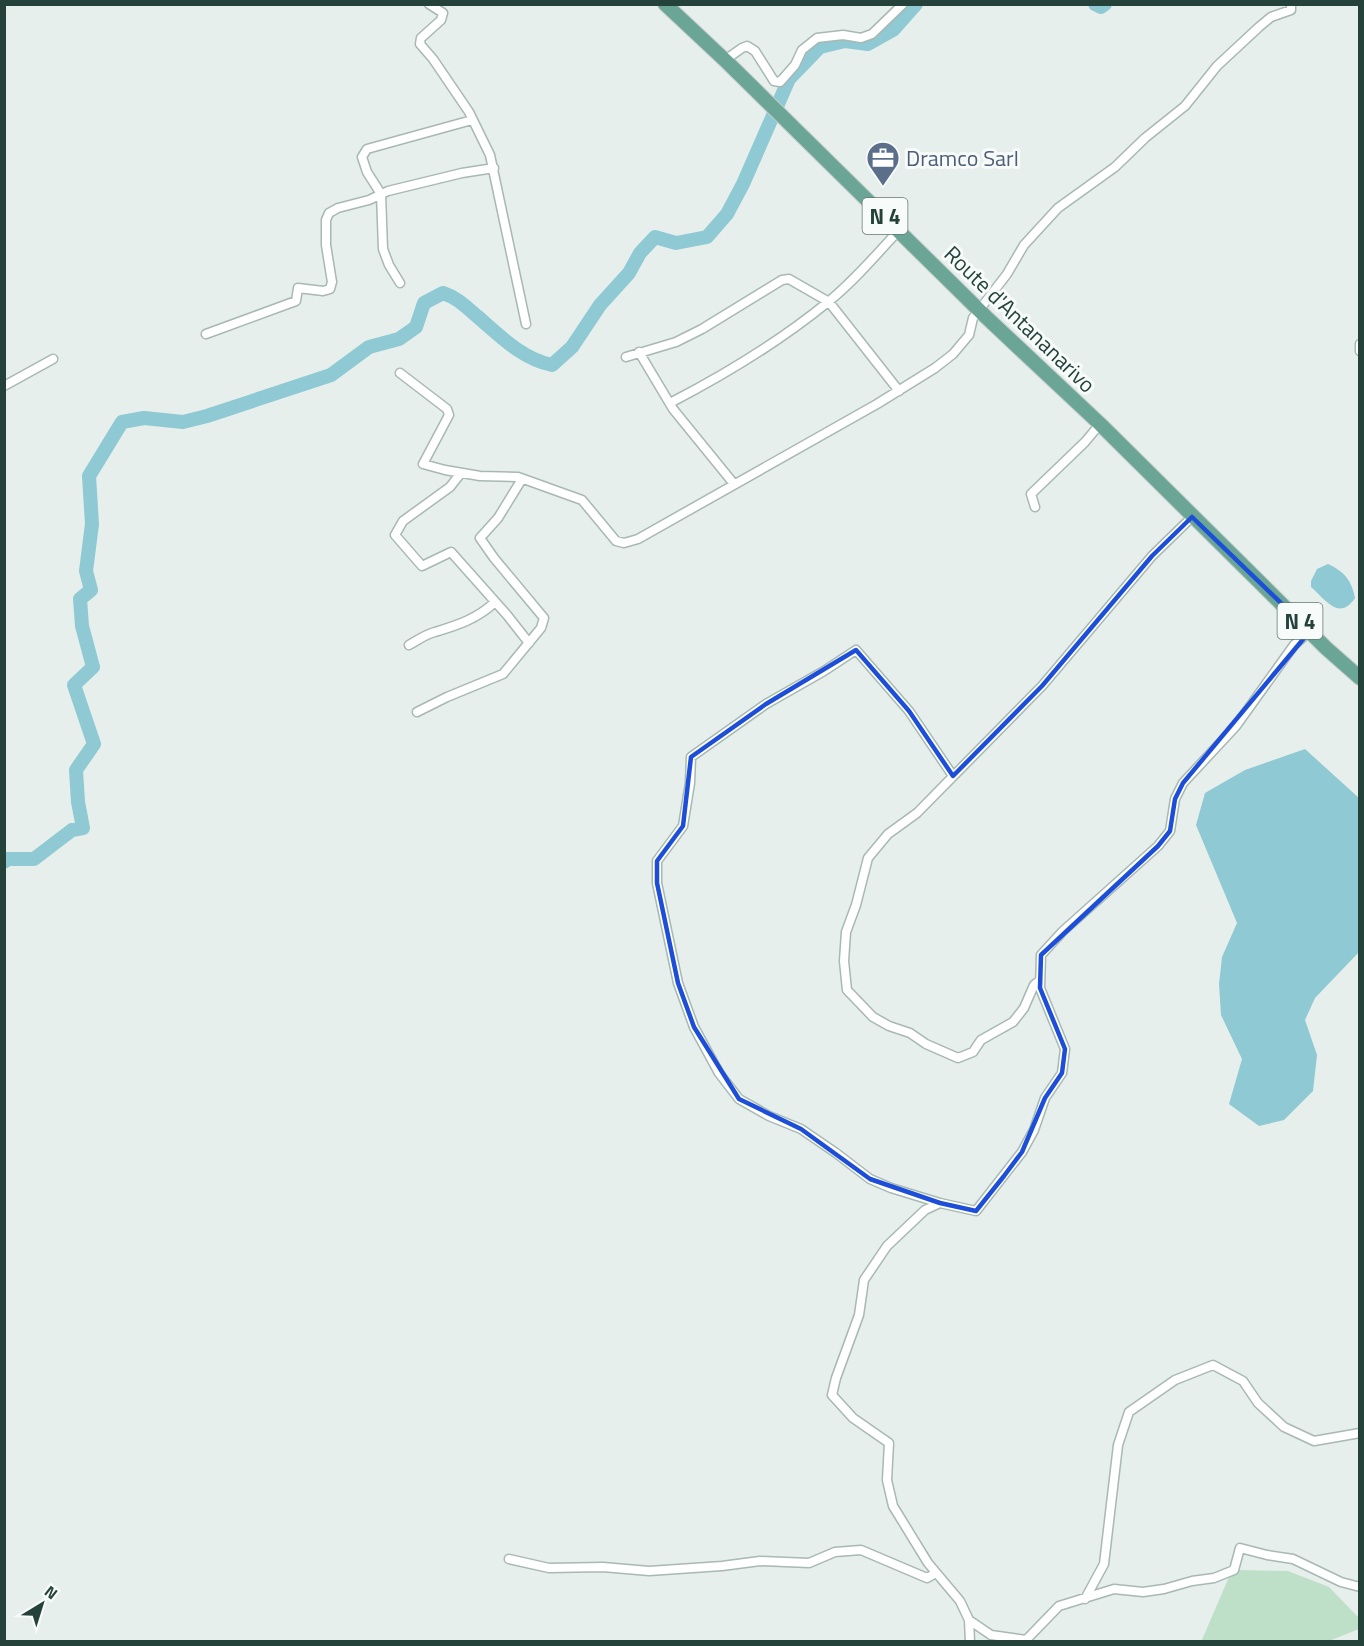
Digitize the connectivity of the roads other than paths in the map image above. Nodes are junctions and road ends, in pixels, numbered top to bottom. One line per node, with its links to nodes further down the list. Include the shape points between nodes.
1 (429, 4): 6 (street, via 443,13 420,44)
2 (665, 4): 5 (main road, N 4)
3 (903, 4): 5 (street, via 872,34 861,38 818,38 802,50 780,82 774,81 755,51 747,46)
4 (1291, 4): 12 (street, via 1291,10 1271,17 1225,57 1185,106 1058,208 1024,245)
5 (725, 60): 9 (main road, Route d'Antananarivo / N 4)
6 (472, 120): 7 (street); 8 (street, via 367,149 362,157)
7 (494, 168): 8 (street, via 462,172); 13 (street)
8 (381, 194): 10 (street, via 383,249); 14 (street, via 329,213 326,244 330,289 298,288 296,301)
9 (899, 230): 11 (street); 12 (main road, Route d'Antananarivo / N 4)
10 (400, 283)
11 (829, 302): 17 (street, via 789,279 782,280 702,329 676,342); 22 (street); 23 (street, via 758,354)
12 (979, 310): 22 (street, via 969,335 953,354); 24 (main road, Route d'Antananarivo / N 4)
13 (526, 324)
14 (206, 334)
15 (1359, 344): 16 (street)
16 (1359, 351)
17 (639, 352): 18 (street); 23 (street)
18 (626, 357)
19 (53, 359): 21 (street)
20 (400, 373): 25 (street, via 447,409 449,415 423,464)
21 (4, 386)
22 (898, 391): 27 (street)
23 (670, 403): 27 (street)
24 (1100, 424): 28 (street, via 1031,494); 29 (main road, Route d'Antananarivo / N 4)
25 (461, 473): 26 (street); 30 (street, via 450,487 403,521 395,535 422,566 451,552)
26 (522, 479): 27 (street, via 582,500 616,541 624,543 638,539); 32 (street, via 498,518 480,538 544,618)
27 (734, 484)
28 (1035, 507)
29 (1192, 517): 31 (main road, Route d'Antananarivo / N 4); 36 (street, via 1152,556 1042,686)
30 (495, 602): 32 (street); 33 (street, via 467,622)
31 (1310, 631): 34 (main road, N 4); 37 (street, via 1294,645 1236,726 1184,783 1175,799 1170,831 1158,846 1041,955)
32 (529, 643): 35 (street, via 503,675)
33 (409, 645)
34 (1359, 678)
35 (417, 712)
36 (953, 776): 37 (street, via 917,813 888,834 868,858 846,932 847,990 873,1017 958,1058 973,1052 981,1040 1012,1022); 38 (street, via 909,711 856,650 766,704 692,757 682,826 657,861 657,883 678,983 694,1027 719,1073 739,1099 801,1130 870,1179)
37 (1040, 980): 38 (street, via 1065,1049 1062,1073 1045,1098 1022,1152 976,1211)
38 (940, 1203): 41 (street, via 905,1227 864,1280 858,1315 832,1395 853,1418 889,1443 887,1480 893,1506)
39 (1359, 1433): 43 (street, via 1314,1441 1284,1426 1258,1403 1243,1381 1213,1365 1175,1380 1129,1412 1118,1444 1104,1564)
40 (509, 1559): 41 (street, via 549,1568 649,1571 760,1561 809,1563 835,1552 861,1550 927,1578)
41 (936, 1573): 44 (street, via 960,1601)
42 (1359, 1587): 43 (street, via 1293,1559 1240,1548 1234,1570 1214,1578 1143,1592 1114,1588)
43 (1085, 1599): 46 (street, via 1059,1606)
44 (969, 1620): 45 (street); 46 (street, via 991,1635)
45 (970, 1641)
46 (1025, 1641)

